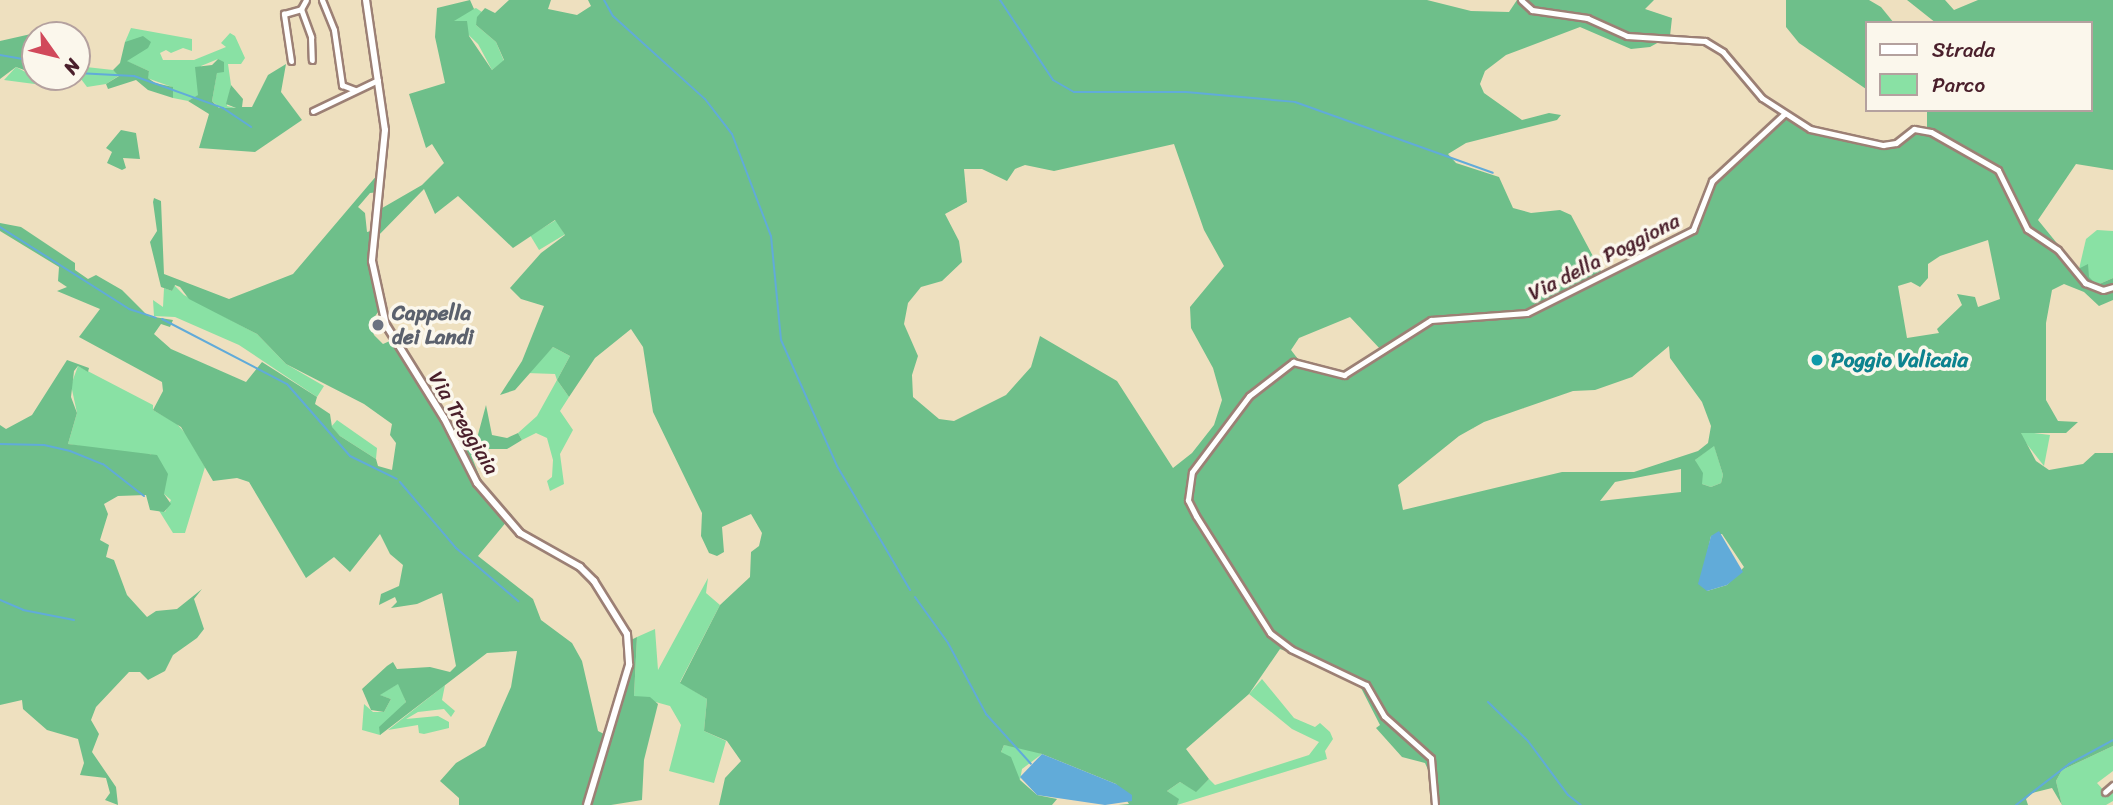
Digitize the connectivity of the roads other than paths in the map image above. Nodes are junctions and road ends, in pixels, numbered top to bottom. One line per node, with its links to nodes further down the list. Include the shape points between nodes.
1 (306, 0): 5 (street)
2 (321, 0): 9 (street, via 334,30 342,85)
3 (366, 0): 8 (street, Via Treggiaia)
4 (1521, 0): 11 (street, via 1532,9 1587,18 1627,36 1705,41 1723,52 1762,98)
5 (301, 9): 6 (street, via 312,37); 7 (street, via 283,19)
6 (312, 60)
7 (291, 61)
8 (378, 80): 9 (street); 15 (street, Via Treggiaia, via 386,151 372,261 391,339 430,393 477,483 520,533 580,567 628,634 629,665)
9 (355, 90): 10 (street)
10 (313, 111)
11 (1784, 114): 12 (street, via 1810,129 1883,145 1896,144 1914,129 1931,132 1998,170 2027,229 2058,250 2084,283 2102,290); 16 (street, Via della Poggiona, via 1712,181 1693,230 1527,313 1430,320 1344,375 1293,362 1249,396 1192,471 1188,500 1270,634 1366,685 1384,716 1428,754)
12 (2113, 287)
13 (2113, 785): 14 (street)
14 (2105, 792)
15 (587, 805)
16 (1435, 805)

